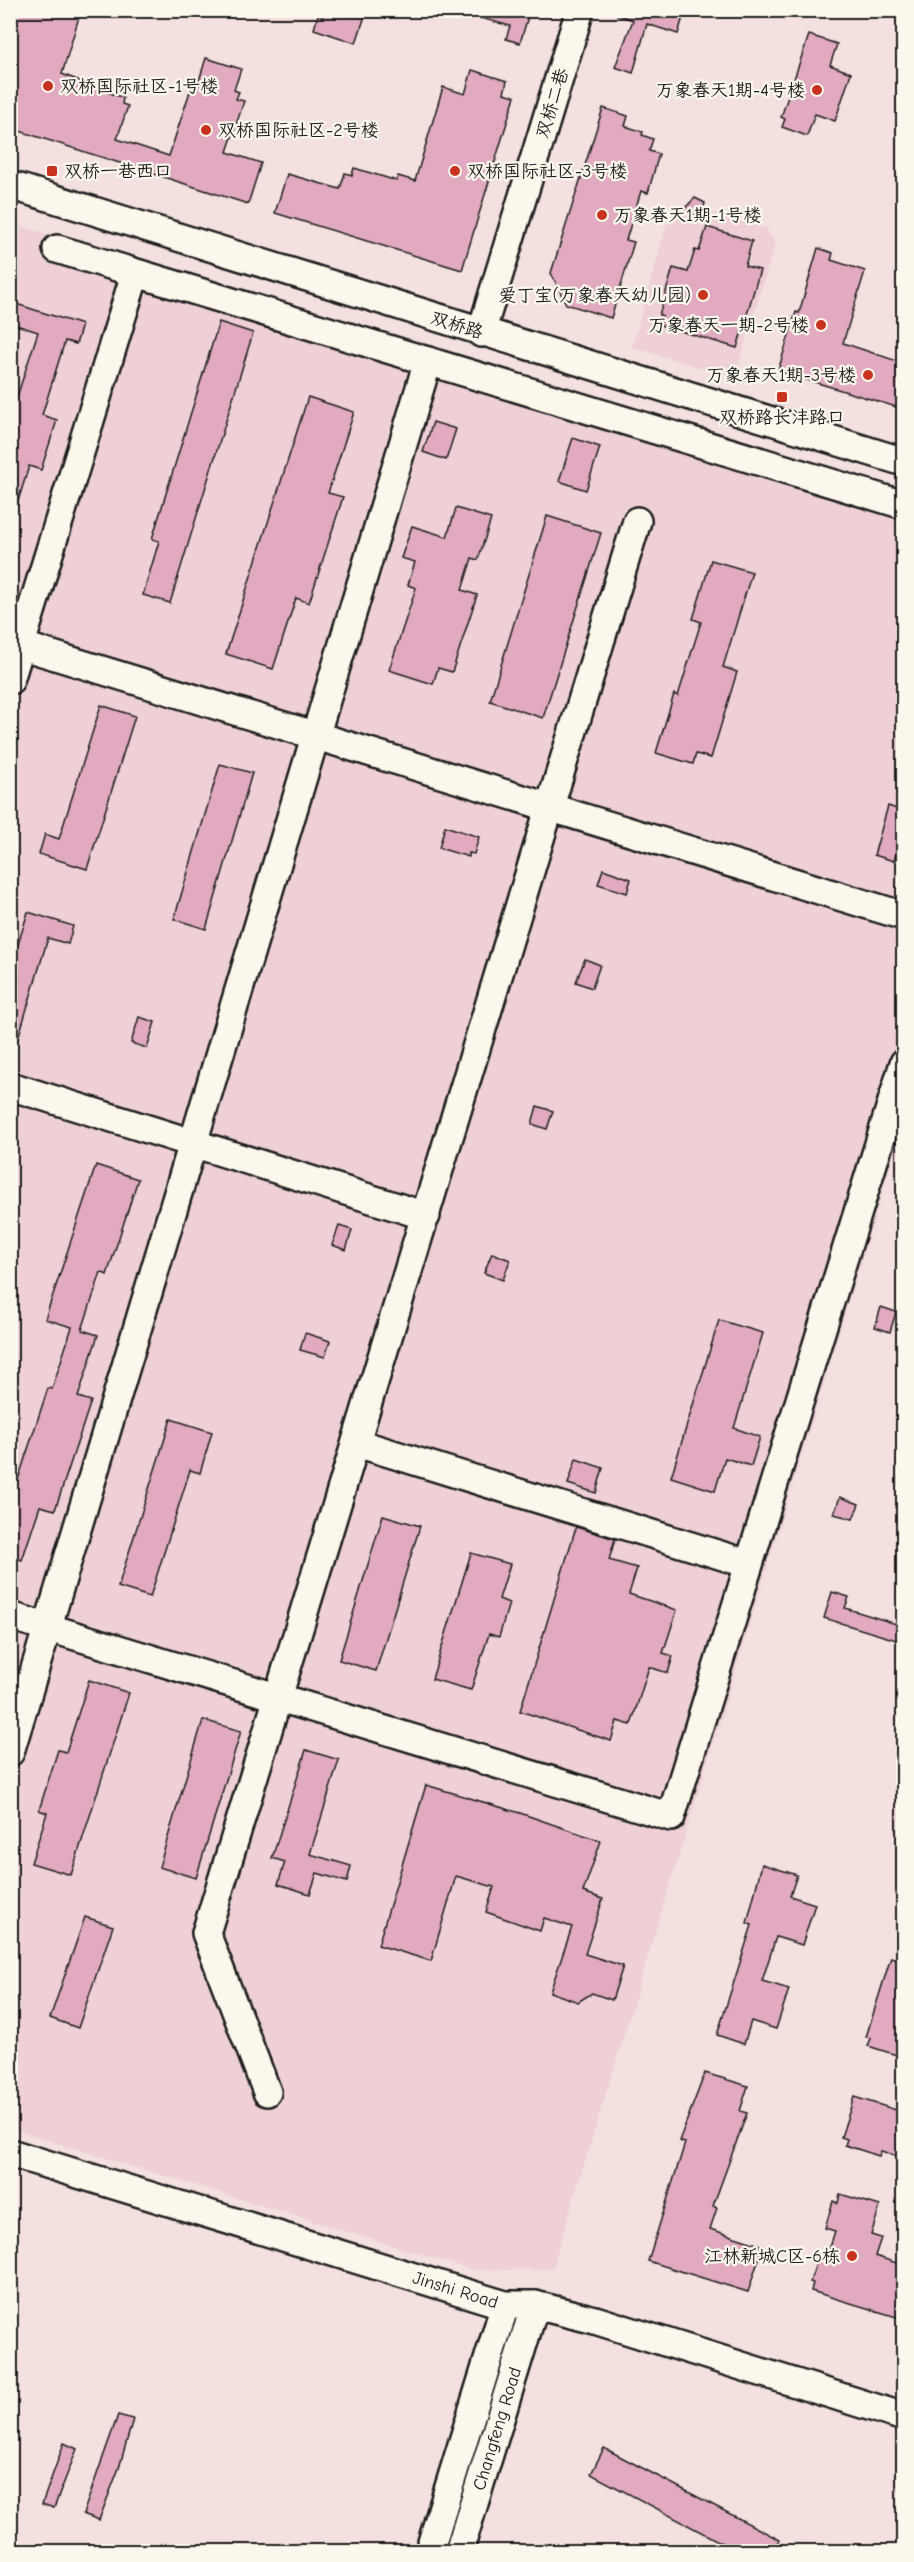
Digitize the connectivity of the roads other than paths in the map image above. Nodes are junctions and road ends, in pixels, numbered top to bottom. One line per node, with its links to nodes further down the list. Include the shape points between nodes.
1 (580, 10): 5 (street, 双桥二巷)
2 (10, 185): 5 (street, 双桥路)
3 (57, 249): 4 (street)
4 (135, 274): 6 (street); 10 (street)
5 (481, 333): 7 (street, 双桥路)
6 (428, 361): 8 (street); 12 (street)
7 (903, 462)
8 (903, 505)
9 (637, 521): 13 (street)
10 (16, 644): 11 (street); 12 (street)
11 (10, 680)
12 (317, 735): 13 (street); 17 (street)
13 (547, 807): 14 (street); 18 (street)
14 (903, 916)
15 (903, 1063): 20 (street)
16 (10, 1086): 17 (street)
17 (194, 1142): 18 (street); 22 (street)
18 (426, 1216): 19 (street)
19 (357, 1443): 20 (street); 23 (street)
20 (749, 1564): 23 (street, via 671,1817)
21 (10, 1616): 22 (street)
22 (49, 1628): 23 (street); 24 (street)
23 (279, 1699): 25 (street, via 206,1933)
24 (10, 1752)
25 (267, 2092)
26 (10, 2153): 27 (street, Jinshi Road)
27 (505, 2305): 28 (street, Jinshi Road); 30 (street, Changfeng Road)
28 (534, 2305): 29 (street, Jinshi Road, via 594,2320); 31 (street, Changfeng Road)
29 (903, 2417)
30 (429, 2552)
31 (459, 2552)

